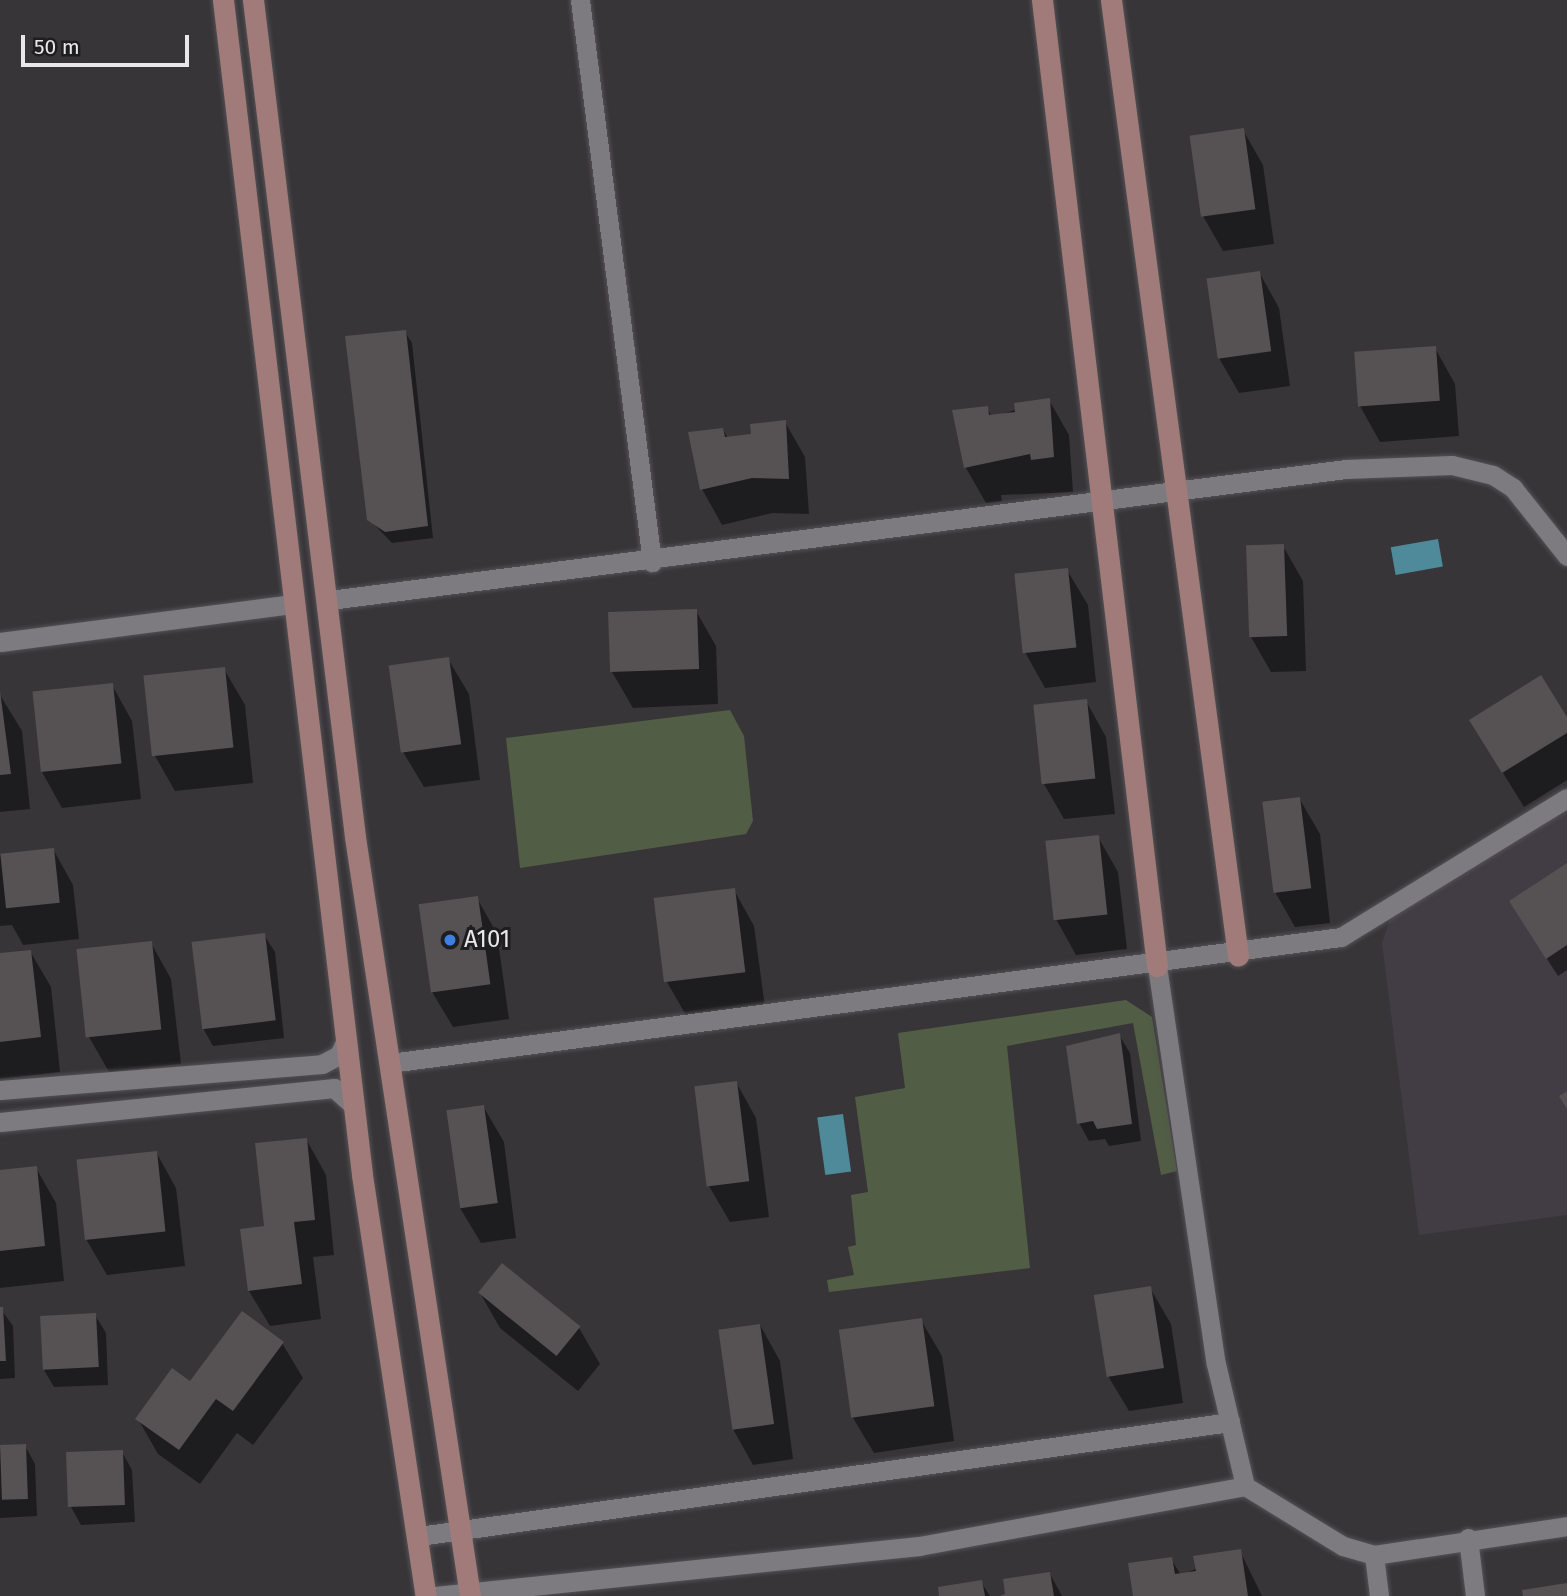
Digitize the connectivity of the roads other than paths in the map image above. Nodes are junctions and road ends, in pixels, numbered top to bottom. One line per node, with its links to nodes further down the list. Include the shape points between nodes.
1 (223, 0): 11 (main road)
2 (253, 0): 10 (main road)
3 (580, 0): 9 (street)
4 (1042, 0): 7 (main road)
5 (1111, 0): 6 (main road)
6 (1175, 491): 7 (street); 8 (street, via 1346,469 1452,465 1493,475 1513,488); 14 (main road)
7 (1100, 501): 9 (street); 15 (main road)
8 (1567, 555)
9 (652, 562): 10 (street)
10 (330, 600): 17 (main road, via 355,837)
11 (294, 604): 12 (street); 16 (main road)
12 (0, 642)
13 (1567, 798): 14 (street, via 1341,937)
14 (1238, 956): 15 (street)
15 (1157, 966): 17 (street); 21 (street)
16 (346, 1040): 18 (street, via 339,1055 322,1064); 19 (main road)
17 (390, 1063): 24 (main road)
18 (0, 1090)
19 (354, 1106): 20 (street, via 334,1088); 25 (main road)
20 (0, 1122)
21 (1230, 1422): 22 (street); 24 (street)
22 (1245, 1486): 27 (street, via 1343,1546); 28 (street, via 919,1546)
23 (1567, 1526): 26 (street)
24 (461, 1530): 25 (street); 28 (main road)
25 (418, 1536): 29 (main road)
26 (1468, 1538): 27 (street); 32 (street)
27 (1374, 1555): 31 (street)
28 (470, 1593): 30 (street)
29 (426, 1596)
30 (435, 1596)
31 (1379, 1596)
32 (1475, 1596)

